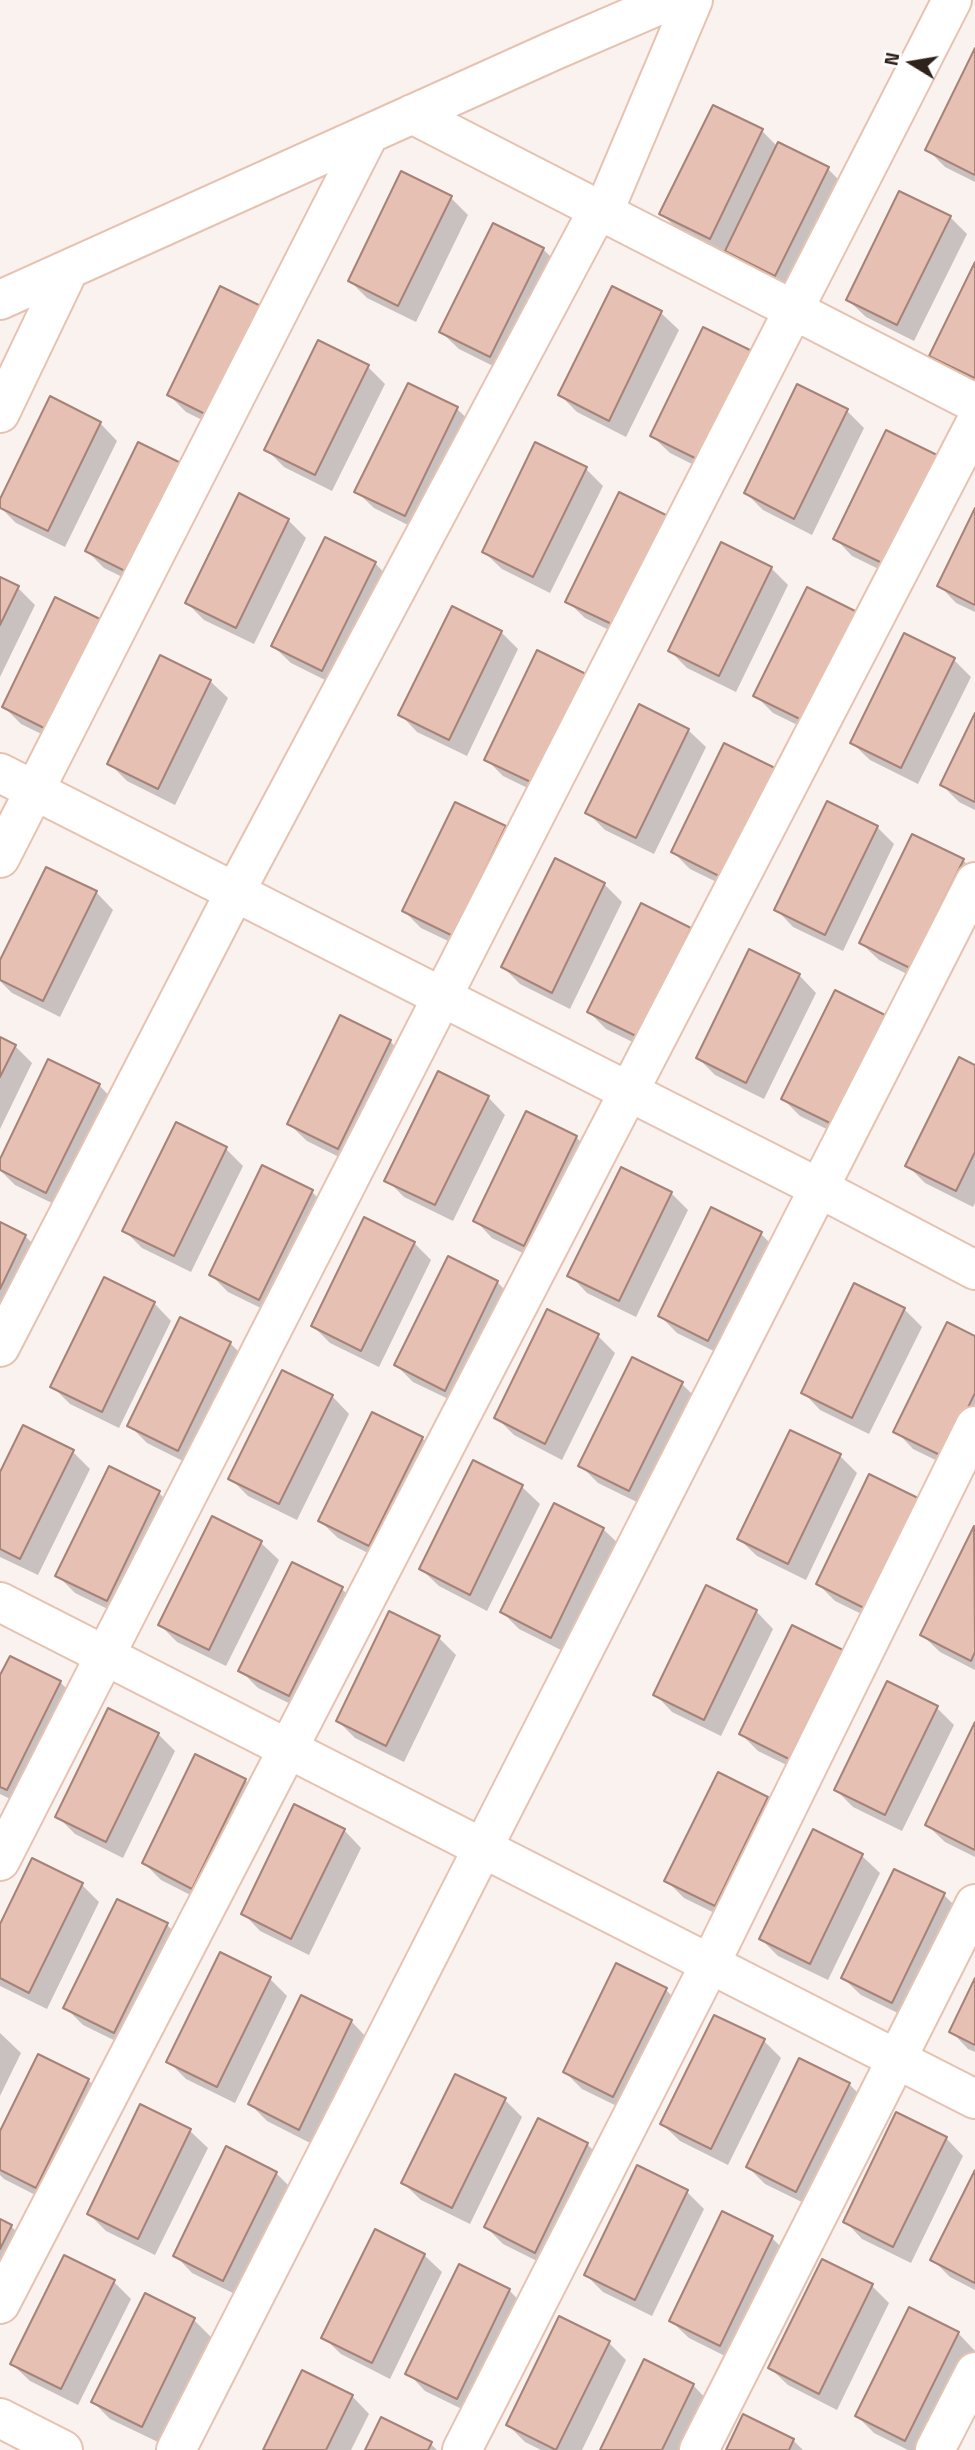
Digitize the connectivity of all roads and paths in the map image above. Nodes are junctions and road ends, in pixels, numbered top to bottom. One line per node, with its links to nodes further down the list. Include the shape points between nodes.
1 (671, 0): 4 (street)
2 (692, 0): 6 (street, via 609,199)
3 (952, 0): 9 (street)
4 (412, 114): 5 (street); 6 (street)
5 (369, 134): 7 (street); 14 (street)
6 (598, 210): 9 (street); 17 (street)
7 (69, 269): 8 (street); 11 (street)
8 (0, 300)
9 (793, 310): 10 (street); 18 (street)
10 (975, 403)
11 (0, 413)
12 (975, 424): 19 (street)
13 (0, 774): 14 (street)
14 (34, 791): 15 (street); 17 (street)
15 (0, 858)
16 (975, 882): 20 (street)
17 (235, 892): 18 (street); 22 (street)
18 (442, 998): 19 (street); 25 (street)
19 (628, 1091): 20 (street); 26 (street)
20 (819, 1188): 21 (street); 27 (street)
21 (975, 1270)
22 (0, 1347)
23 (975, 1426): 30 (street)
24 (0, 1602): 25 (street)
25 (105, 1655): 26 (street); 28 (street)
26 (287, 1748): 27 (street); 33 (street)
27 (483, 1848): 30 (street); 37 (street)
28 (0, 1861)
29 (975, 1904): 31 (street)
30 (710, 1964): 31 (street); 38 (street)
31 (896, 2058): 32 (street); 39 (street)
32 (975, 2099)
33 (0, 2304)
34 (975, 2372): 40 (street)
35 (0, 2418): 36 (street)
36 (63, 2450)
37 (176, 2450)
38 (462, 2450)
39 (699, 2450)
40 (935, 2450)

